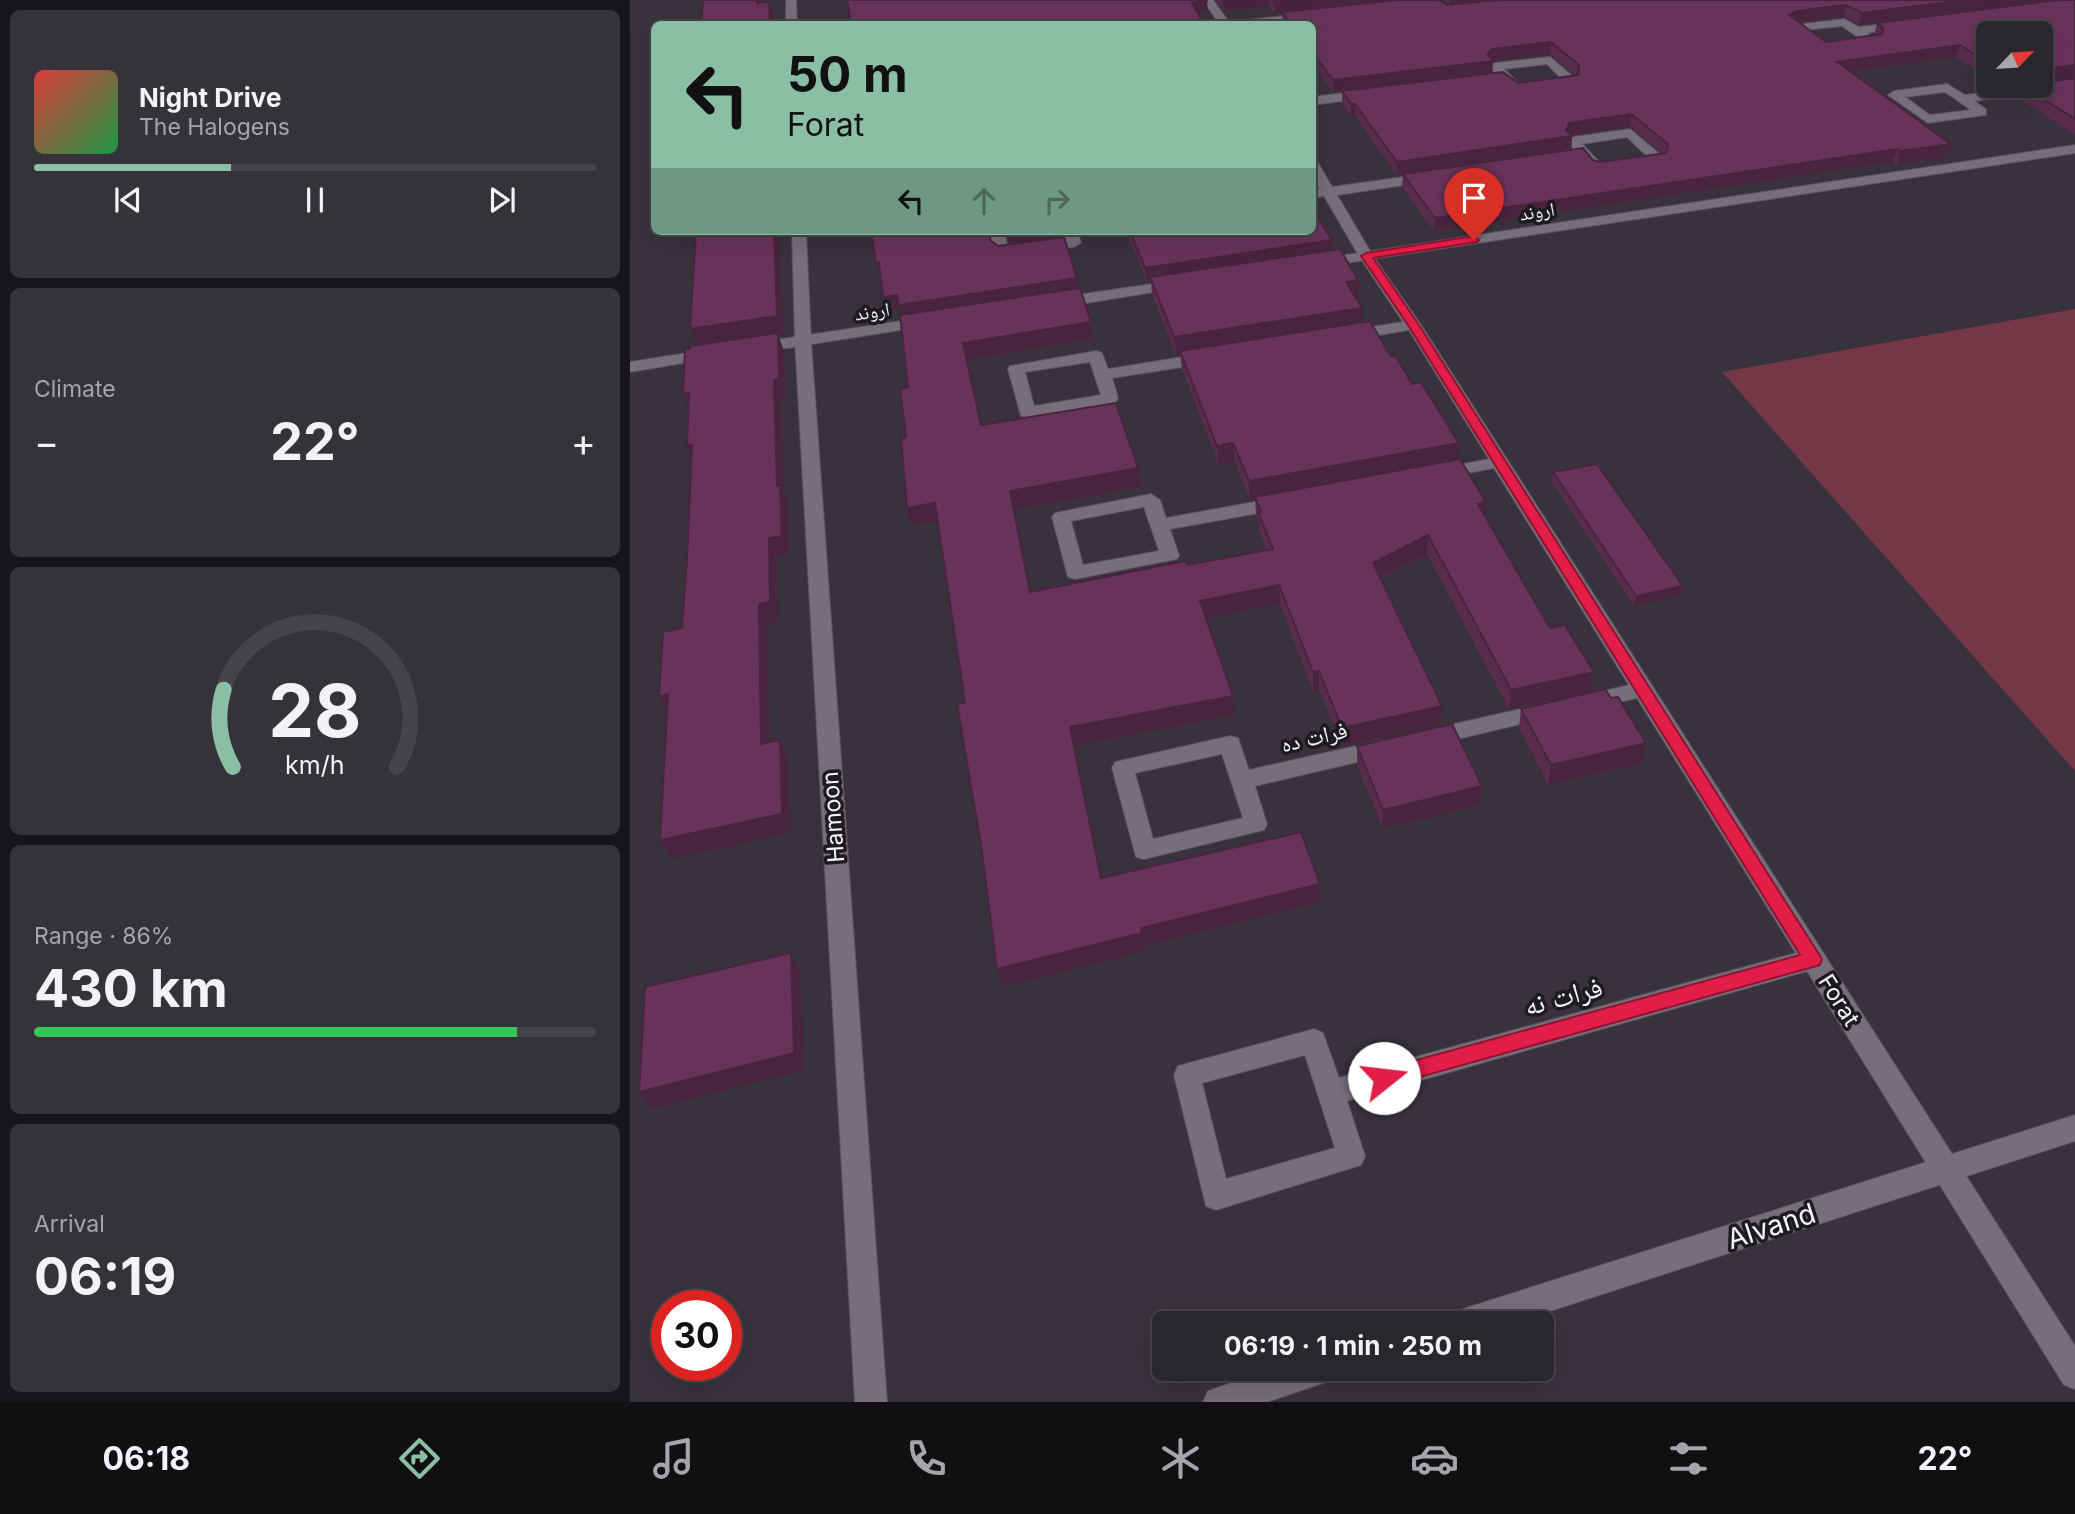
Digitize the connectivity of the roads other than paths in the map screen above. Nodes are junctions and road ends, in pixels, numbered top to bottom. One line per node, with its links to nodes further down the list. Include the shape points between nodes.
1 (791, 0): 4 (street)
2 (1208, 0): 5 (street)
3 (1327, 14): 6 (street)
4 (792, 21)
5 (1222, 21)
6 (1261, 21)
7 (1910, 24): 8 (street)
8 (1857, 31): 8 (street, via 1844,22 1795,28 1823,48 1873,42)
9 (1506, 77): 9 (street, via 1517,89 1572,82 1550,60 1496,66); 10 (street)
10 (1492, 78)
11 (2075, 83): 13 (street)
12 (1381, 92): 14 (street)
13 (1963, 99): 13 (street, via 1947,88 1894,95 1928,119 1982,112)
14 (1316, 100)
15 (2075, 149): 23 (street, اروند)
16 (1578, 155): 16 (street, via 1598,168 1658,160 1630,133 1573,141)
17 (1451, 174): 19 (street)
18 (1316, 176): 19 (street, Forat)
19 (1322, 193): 23 (street, Forat)
20 (799, 235): 30 (street, Hamoon)
21 (998, 235): 22 (street, via 1003,253 1074,243)
22 (1071, 235)
23 (1366, 256): 24 (street, اروند); 28 (street, Forat)
24 (1297, 266)
25 (1201, 281): 26 (street)
26 (1036, 306)
27 (940, 320): 30 (street, اروند)
28 (1413, 325): 29 (street); 34 (street, Forat)
29 (1332, 338)
30 (803, 341): 32 (street, اروند); 47 (street, Hamoon)
31 (1224, 355): 33 (street)
32 (630, 367)
33 (1103, 375): 33 (street, via 1096,356 1016,369 1027,412 1110,398)
34 (1500, 462): 35 (street); 38 (street, Forat)
35 (1418, 477)
36 (1296, 500): 37 (street)
37 (1160, 525): 37 (street, via 1152,500 1062,517 1075,573 1170,555)
38 (1643, 689): 39 (street, فرات ده); 40 (street, Forat)
39 (1242, 780): 39 (street, via 1230,744 1122,768 1143,850 1256,824)
40 (1813, 959): 41 (street, فرات نه); 43 (street, Forat)
41 (1330, 1093): 41 (street, via 1314,1041 1187,1075 1216,1196 1351,1156)
42 (2075, 1128): 43 (street, Alvand)
43 (1946, 1170): 44 (street, Alvand); 45 (street, Forat)
44 (1504, 1311)
45 (2075, 1374)
46 (1284, 1381): 48 (street)
47 (871, 1402)
48 (1219, 1402)

